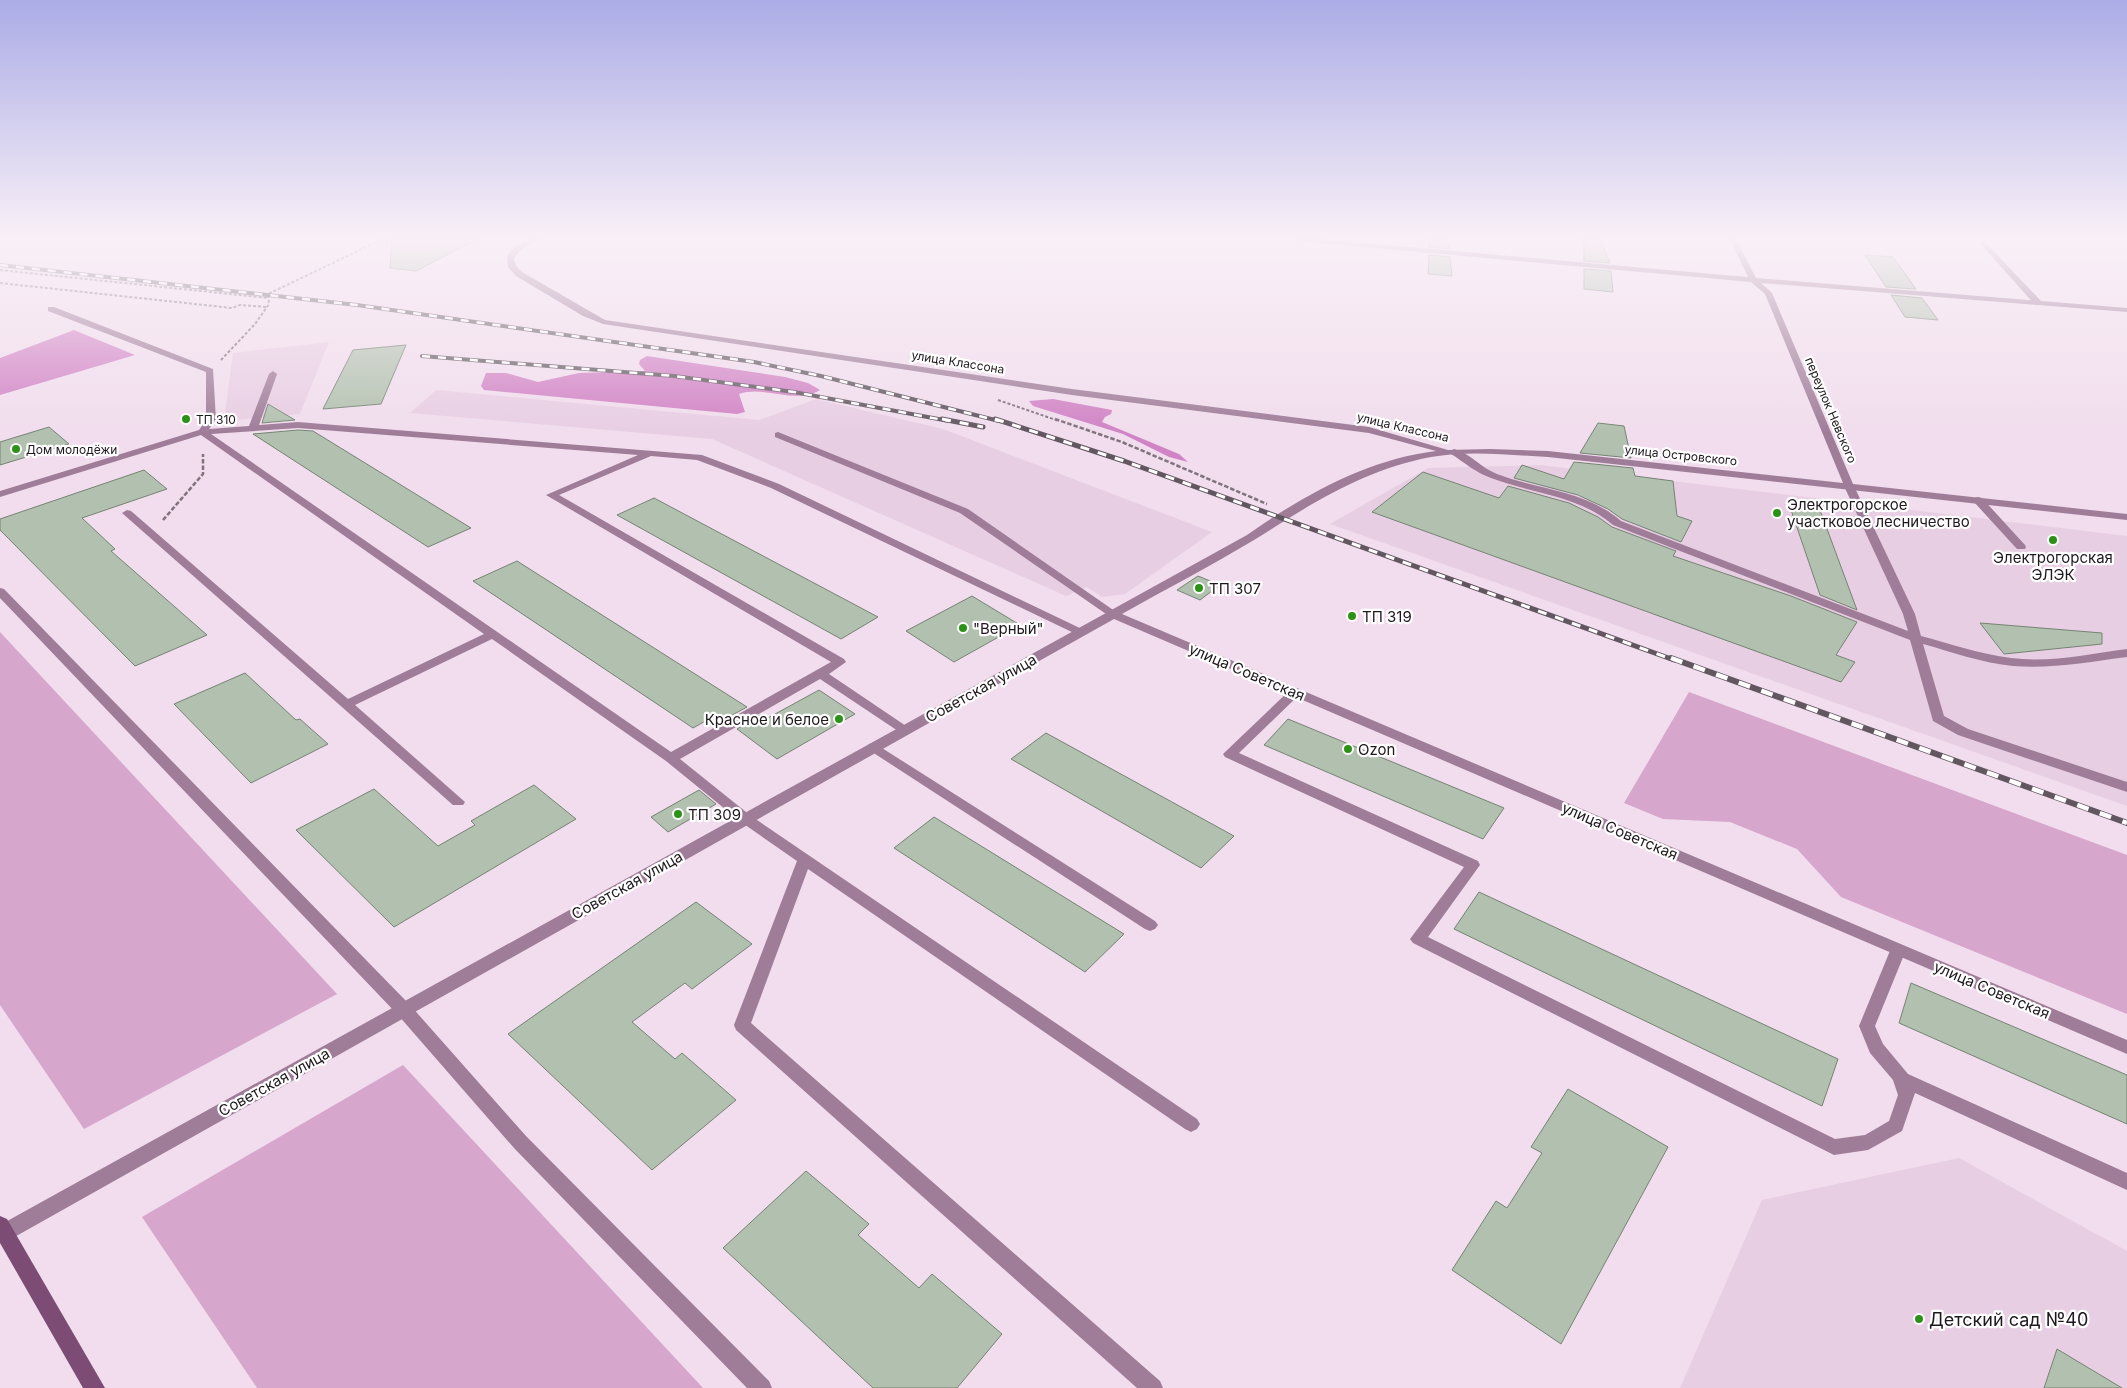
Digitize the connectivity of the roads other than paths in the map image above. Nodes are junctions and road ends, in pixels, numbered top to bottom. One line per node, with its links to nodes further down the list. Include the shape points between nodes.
1 (569, 304): 10 (street, улица Классона, via 603,322 1072,392 1369,430)
2 (1773, 304): 12 (street, переулок Невского)
3 (2048, 304): 5 (street)
4 (51, 309): 8 (street, via 210,371 211,420)
5 (2127, 310)
6 (273, 374): 7 (street)
7 (253, 428): 8 (street); 11 (street, via 298,425)
8 (202, 432): 13 (street); 22 (street)
9 (778, 435): 20 (street, улица Советская, via 964,512)
10 (1454, 452): 12 (street, улица Островского, via 1548,454); 17 (street, улица Островского, via 1410,458 1358,477 1290,512); 23 (street, via 1492,476 1581,502 1608,513 1617,523)
11 (650, 453): 21 (street, via 699,457 775,486); 25 (street, via 551,495 840,662)
12 (1849, 486): 14 (street, улица Островского); 23 (street, переулок Невского, via 1909,614)
13 (0, 494)
14 (1978, 500): 16 (street, улица Островского); 18 (street)
15 (127, 513): 27 (street)
16 (2127, 517)
17 (1251, 537): 20 (street, Советская улица)
18 (2020, 547)
19 (0, 591): 37 (street)
20 (1113, 614): 21 (street, Советская улица); 26 (street, улица Советская)
21 (1080, 632): 28 (street, Советская улица)
22 (493, 634): 27 (street); 30 (street)
23 (1916, 638): 24 (street, via 2012,662 2052,663); 31 (street, переулок Невского, via 1938,718 1963,732)
24 (2127, 653)
25 (820, 674): 28 (street); 30 (street)
26 (1295, 692): 36 (street, улица Советская); 39 (street, via 1230,754 1473,865 1418,939 1834,1147 1868,1142 1896,1126 1907,1095)
27 (346, 704): 32 (street)
28 (906, 730): 29 (street, Советская улица)
29 (874, 747): 33 (street, Советская улица); 35 (street)
30 (671, 758): 33 (street)
31 (2127, 787)
32 (458, 802)
33 (746, 818): 34 (street); 37 (street, Советская улица)
34 (804, 859): 40 (street); 45 (street, via 742,1025)
35 (1150, 924)
36 (1898, 950): 38 (street, улица Советская); 39 (street, via 1867,1026 1876,1048)
37 (404, 1010): 42 (street, Советская улица); 44 (street, via 520,1142)
38 (2127, 1047)
39 (1901, 1078): 41 (street)
40 (1191, 1124)
41 (2127, 1182)
42 (1, 1231): 43 (street)
43 (95, 1388)
44 (762, 1388)
45 (1153, 1388)

